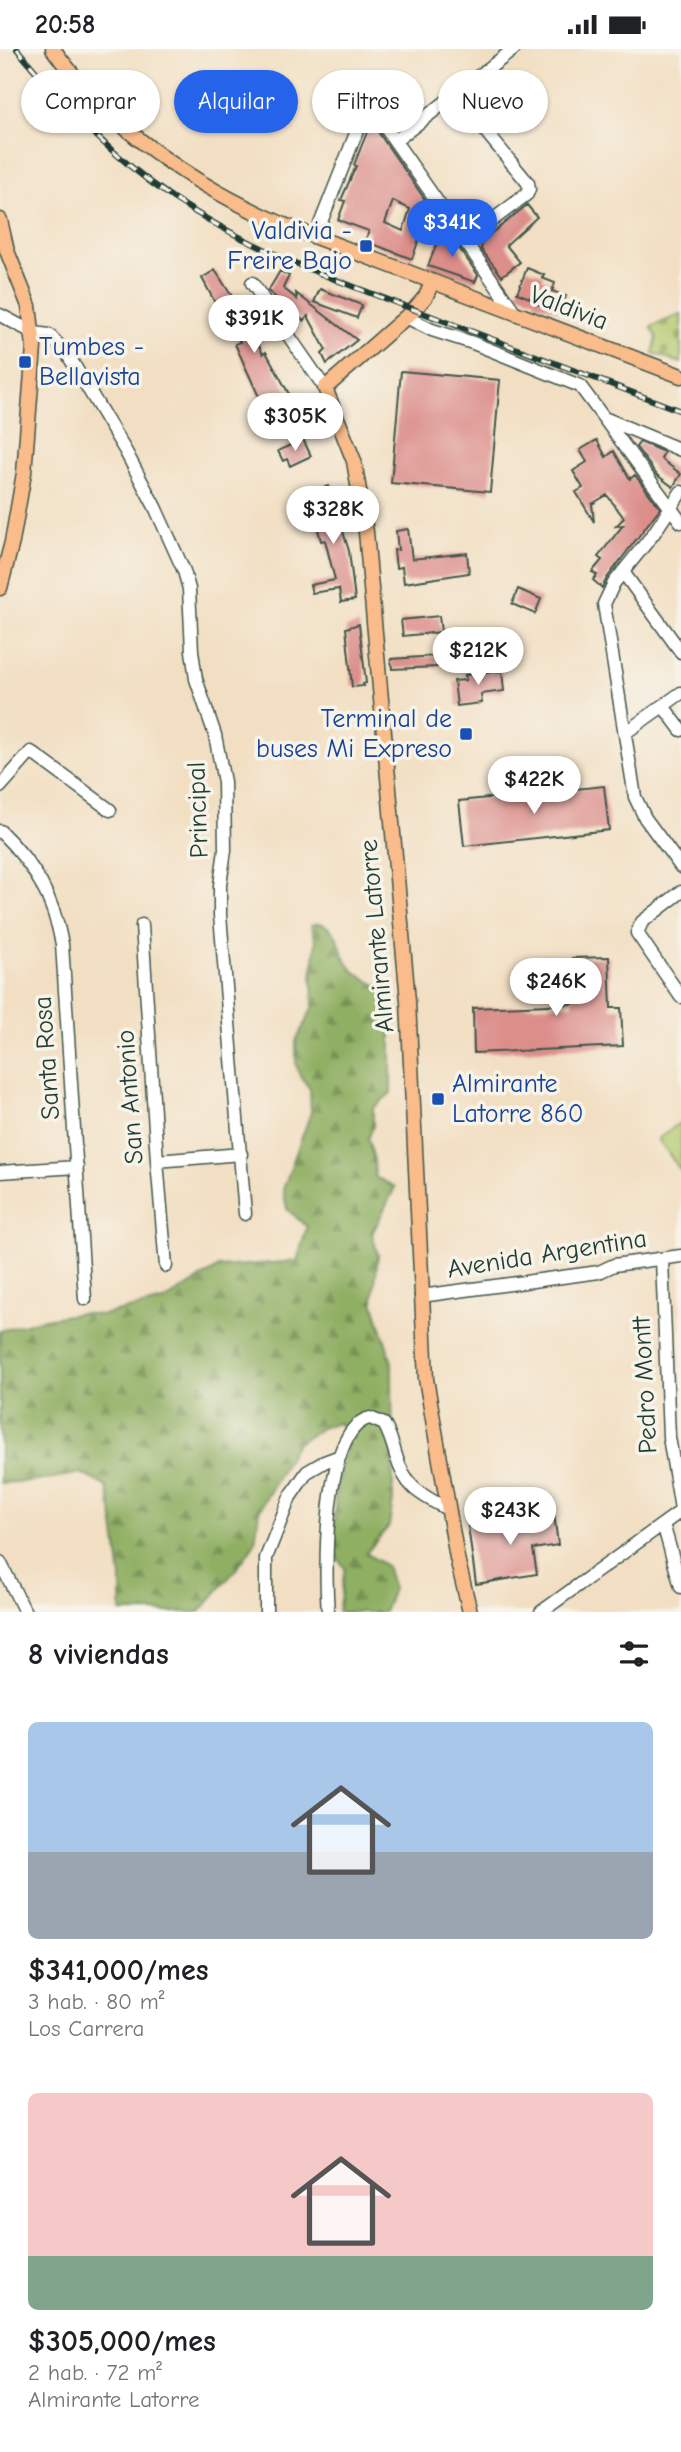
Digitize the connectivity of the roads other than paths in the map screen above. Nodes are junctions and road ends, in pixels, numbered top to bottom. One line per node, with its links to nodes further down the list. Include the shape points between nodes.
1 (53, 49): 10 (main road, Valdivia, via 113,117 177,169 241,206)
2 (514, 49): 3 (street)
3 (487, 70)
4 (438, 108): 8 (street)
5 (356, 133): 10 (street)
6 (389, 133): 8 (street)
7 (487, 133): 11 (street, via 530,189)
8 (395, 141): 11 (street)
9 (0, 220): 17 (main road)
10 (315, 237): 12 (main road, Valdivia)
11 (465, 241): 14 (street)
12 (432, 282): 14 (main road, Valdivia); 16 (main road)
13 (252, 283): 19 (street, Almirante Latorre)
14 (516, 314): 18 (main road, Valdivia)
15 (0, 315): 17 (street, Principal)
16 (406, 317): 19 (main road); 20 (street, via 580,386)
17 (34, 333): 26 (main road, via 24,473); 39 (street, Principal, via 57,341 89,387 155,507 187,580 196,679 215,735 224,782 220,915)
18 (681, 376)
19 (325, 389): 47 (main road, Almirante Latorre, via 354,461 366,532 408,1001)
20 (604, 418): 21 (street); 23 (street)
21 (681, 450)
22 (681, 492): 23 (street)
23 (671, 508): 24 (street); 25 (street)
24 (681, 522)
25 (623, 572): 27 (street); 31 (street, via 604,604)
26 (0, 588)
27 (681, 652)
28 (681, 693): 29 (street)
29 (663, 706): 30 (street); 31 (street)
30 (681, 730)
31 (625, 733): 35 (street, via 638,805)
32 (0, 787): 33 (street, via 31,752)
33 (110, 810)
34 (0, 831): 41 (street, Santa Rosa, via 45,888 58,923)
35 (681, 867)
36 (681, 892): 38 (street, via 637,929)
37 (142, 925): 40 (street, San Antonio)
38 (681, 997)
39 (241, 1154): 40 (street); 43 (street, Principal)
40 (157, 1161): 46 (street, San Antonio)
41 (77, 1167): 42 (street); 48 (street, Santa Rosa)
42 (0, 1172)
43 (245, 1214)
44 (681, 1256): 45 (street, Avenida Argentina)
45 (662, 1259): 47 (street, Avenida Argentina); 51 (street, Pedro Montt, via 669,1437)
46 (166, 1266)
47 (421, 1296): 50 (main road, Almirante Latorre, via 427,1389)
48 (85, 1299)
49 (340, 1456): 50 (street, via 356,1425 370,1418 381,1421 408,1484); 56 (street, via 307,1472 290,1497 267,1558); 57 (street, via 328,1525)
50 (449, 1510): 58 (main road, Almirante Latorre)
51 (681, 1510): 52 (street)
52 (663, 1524): 54 (street); 59 (street)
53 (0, 1562): 55 (street)
54 (681, 1587)
55 (25, 1612)
56 (266, 1612)
57 (328, 1612)
58 (470, 1612)
59 (541, 1612)

